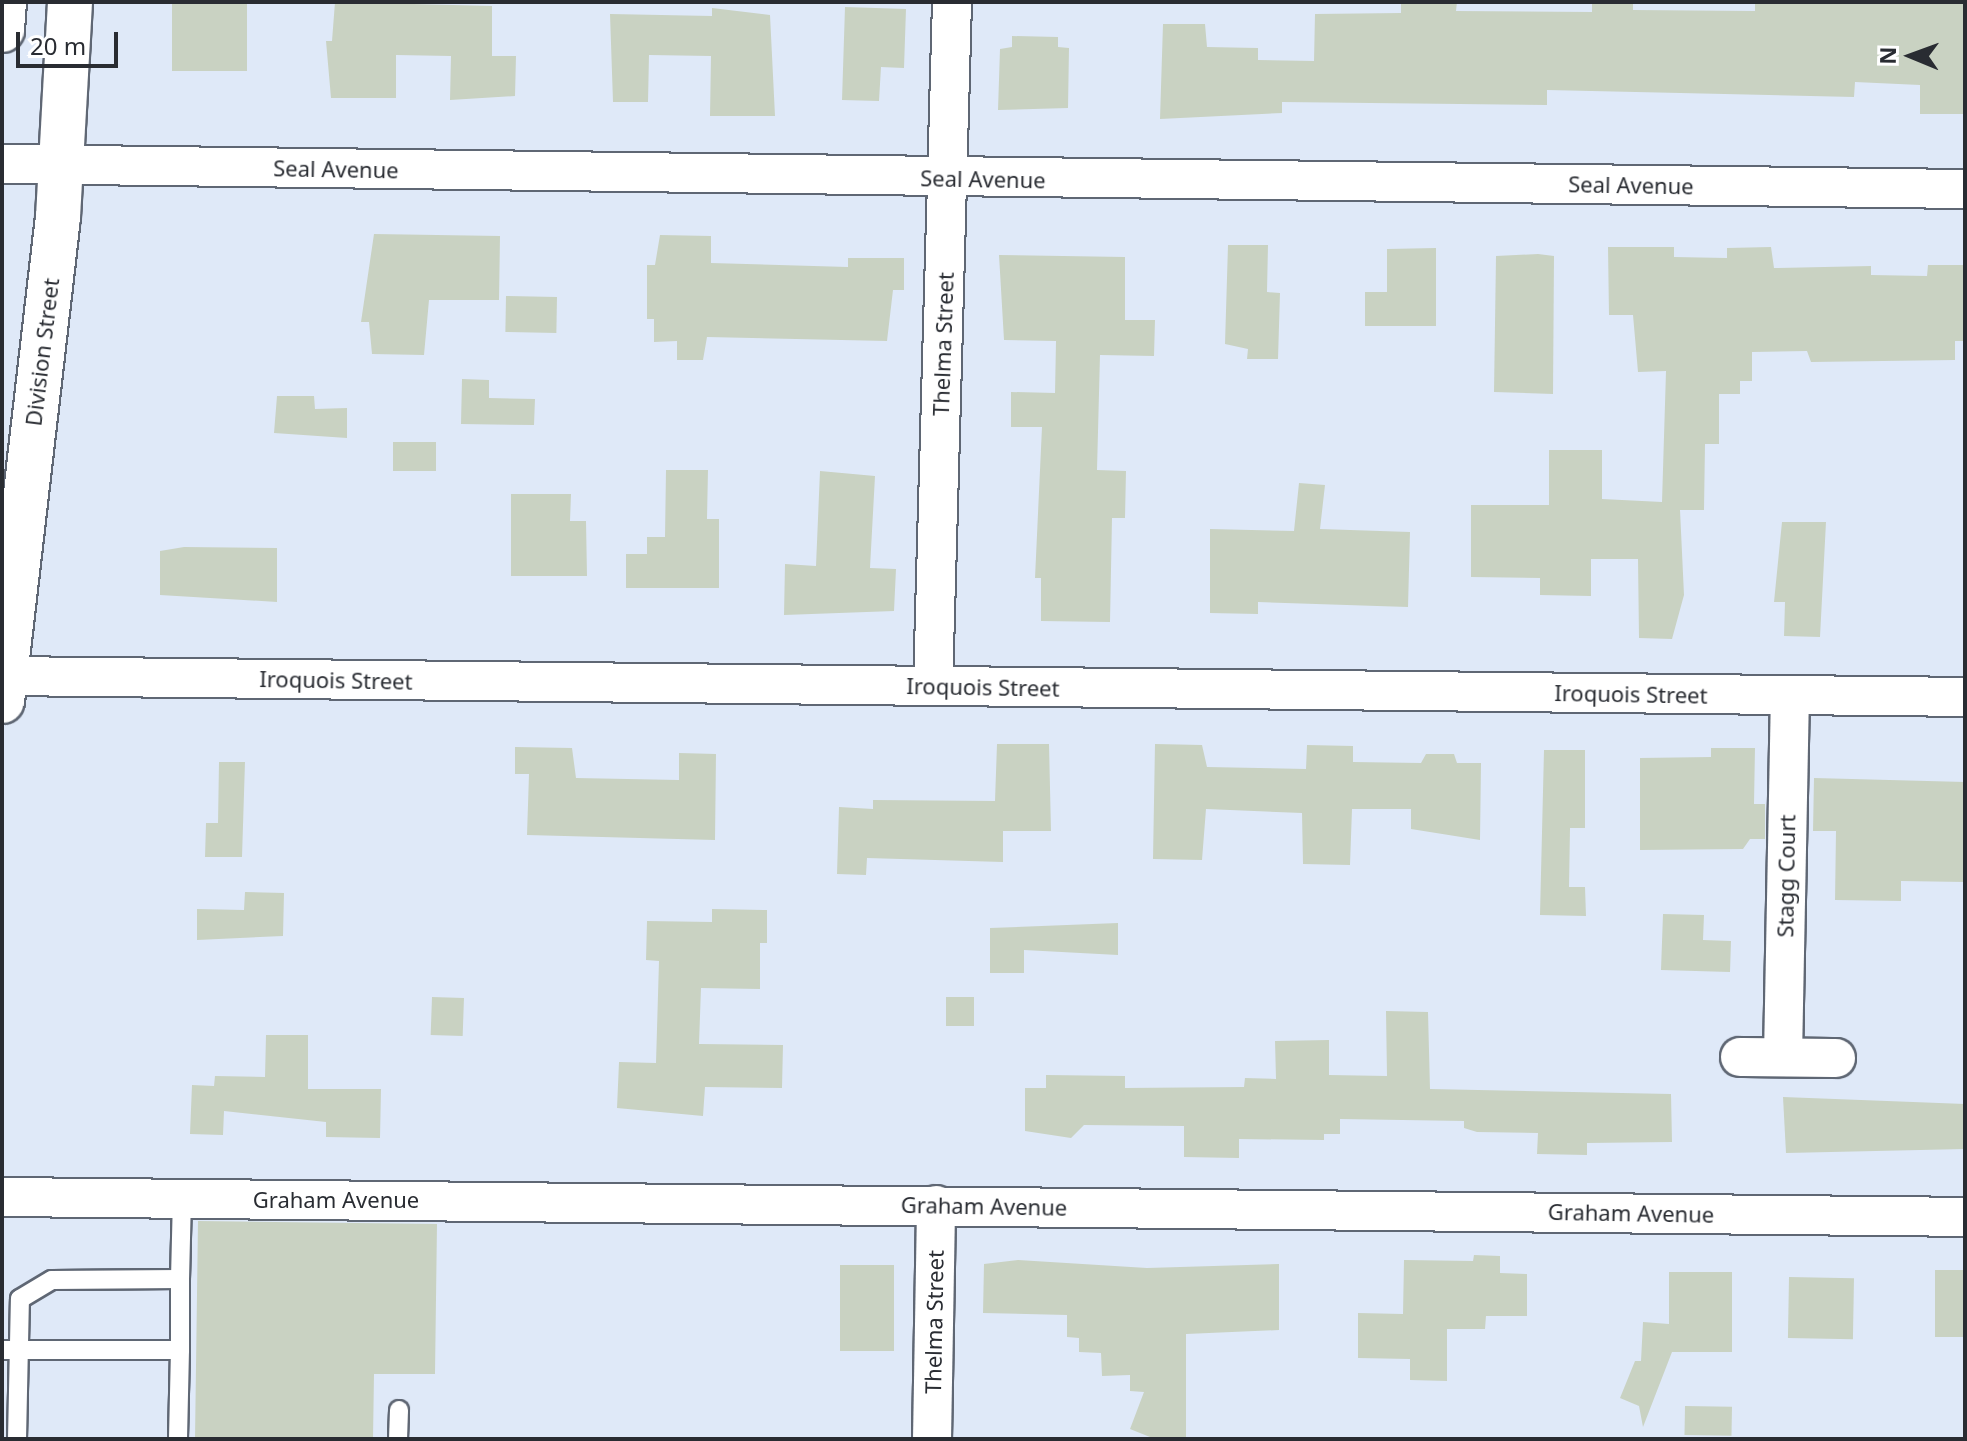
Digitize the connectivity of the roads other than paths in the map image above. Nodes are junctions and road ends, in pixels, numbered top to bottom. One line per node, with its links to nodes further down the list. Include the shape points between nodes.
1 (4, 2): 4 (main road)
2 (70, 2): 6 (main road, Division Street)
3 (952, 2): 7 (street, Thelma Street)
4 (2, 30)
5 (2, 164): 6 (street, Seal Avenue)
6 (61, 165): 7 (street, Seal Avenue); 9 (main road, Division Street)
7 (948, 179): 8 (street, Seal Avenue); 10 (street, Thelma Street)
8 (1965, 189)
9 (3, 684): 10 (street, Iroquois Street)
10 (933, 686): 11 (street, Iroquois Street)
11 (1790, 696): 12 (street, Iroquois Street); 14 (street, Stagg Court)
12 (1965, 697)
13 (1740, 1057): 14 (street)
14 (1783, 1057): 15 (street)
15 (1836, 1058)
16 (2, 1197): 17 (street, Graham Avenue)
17 (182, 1199): 18 (street, Graham Avenue); 20 (lane)
18 (936, 1205): 19 (street, Graham Avenue); 27 (street, Thelma Street)
19 (1965, 1217)
20 (180, 1279): 21 (lane, via 52,1280 20,1299); 22 (lane)
21 (10, 1350): 22 (lane); 24 (lane)
22 (180, 1350): 25 (lane)
23 (399, 1410): 26 (lane)
24 (17, 1439)
25 (178, 1439)
26 (398, 1439)
27 (932, 1439)

